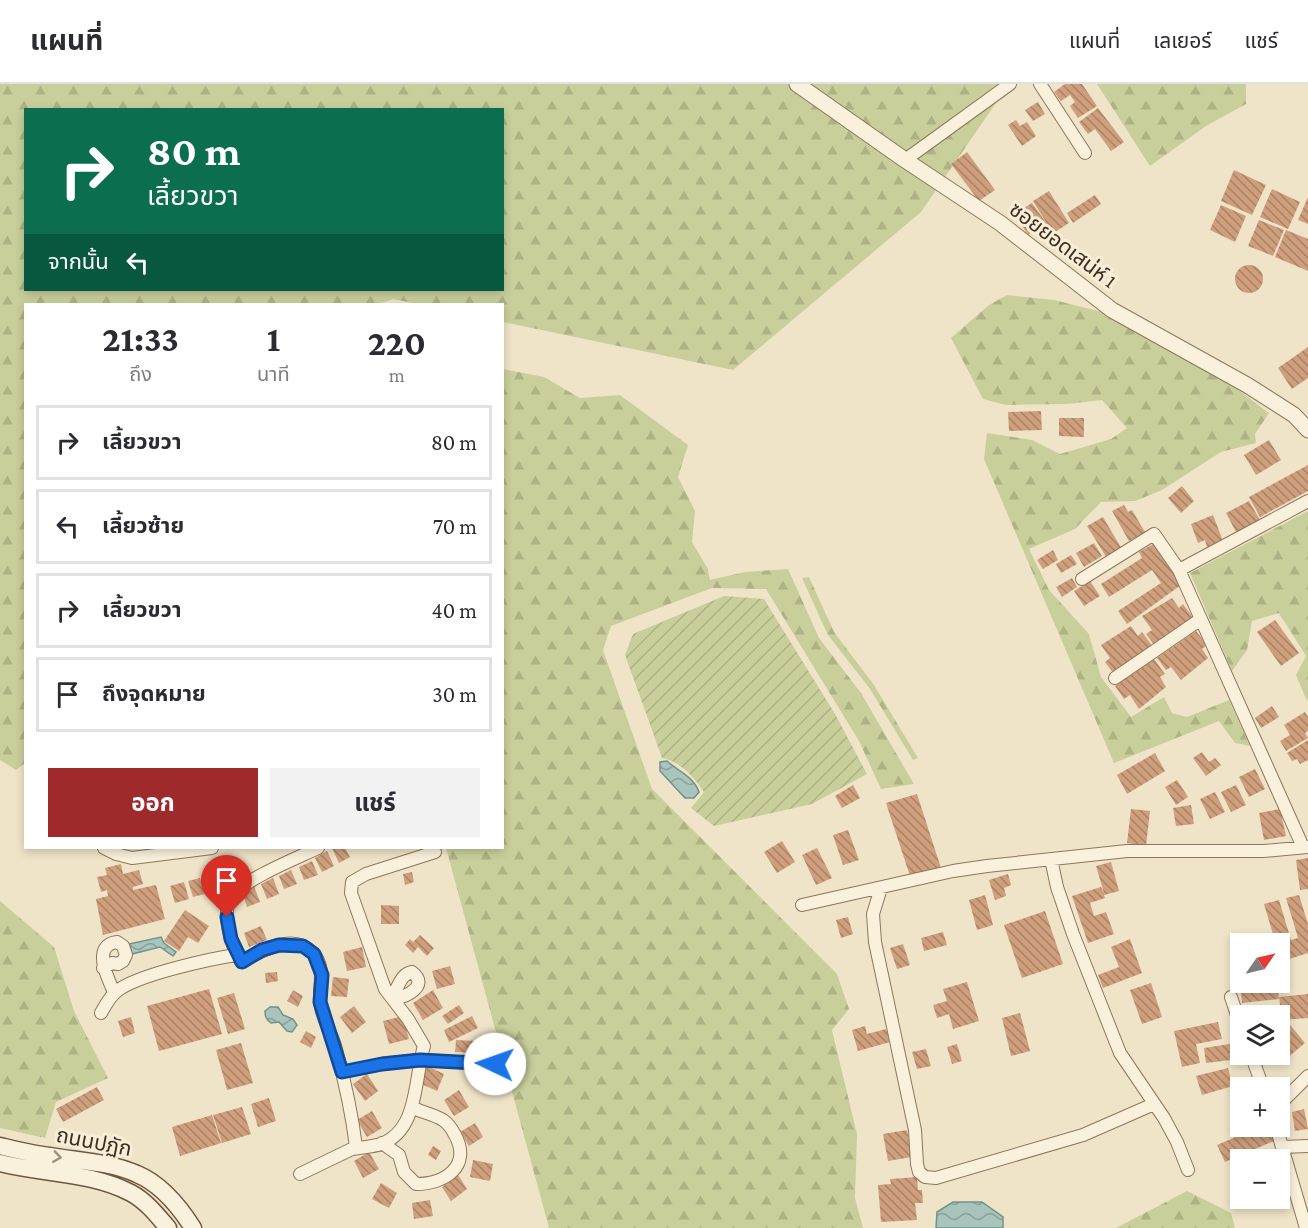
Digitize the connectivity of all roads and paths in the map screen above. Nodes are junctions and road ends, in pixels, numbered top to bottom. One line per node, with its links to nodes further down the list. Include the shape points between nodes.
1 (797, 84): 5 (street, ซอยยอดเสน่ห์ 1)
2 (1010, 84): 5 (street)
3 (1040, 84): 4 (street)
4 (1086, 153)
5 (905, 160): 6 (street, ซอยยอดเสน่ห์ 1, via 1000,223 1113,310 1247,385 1294,415)
6 (1308, 430)
7 (1308, 501): 8 (street)
8 (1179, 570): 9 (street, via 1154,534); 10 (street)
9 (1082, 579)
10 (1201, 619): 11 (street); 12 (street)
11 (1115, 678)
12 (1305, 847): 17 (street, via 1264,851 1127,851)
13 (106, 849): 14 (street, via 132,858)
14 (204, 849)
15 (316, 849): 20 (street, via 242,885 230,898 227,917)
16 (435, 852): 26 (street, via 366,874 352,882 351,893 385,989 424,1046)
17 (1051, 859): 18 (street, via 953,872); 31 (street, via 1057,887 1109,1027 1120,1053)
18 (881, 888): 19 (street); 31 (street, via 873,914 875,942 915,1130 916,1164 925,1177 936,1178 1083,1135)
19 (802, 905)
20 (236, 955): 22 (street, via 154,975); 28 (street, via 242,962 262,950 288,944 303,946 314,954 322,975 320,1002)
21 (103, 968): 22 (street)
22 (114, 992): 25 (street)
23 (1231, 998): 24 (street)
24 (1233, 1005)
25 (101, 1013)
26 (420, 1060): 27 (street); 28 (street); 32 (street)
27 (495, 1064)
28 (342, 1072): 38 (street, via 351,1109 356,1147)
29 (1308, 1076): 30 (street)
30 (1290, 1094)
31 (1154, 1104): 40 (street, via 1177,1142)
32 (413, 1108): 34 (street, via 401,1130); 34 (street, via 442,1119 460,1144 460,1161 450,1175 431,1184 416,1184 404,1172 399,1155)
33 (1279, 1137): 37 (street)
34 (382, 1143): 38 (street)
35 (0, 1146): 42 (main road, ถนนปฏัก, one-way to 42, via 108,1165 138,1174)
36 (1308, 1146): 37 (street)
37 (1282, 1147): 46 (street)
38 (353, 1149): 41 (street)
39 (0, 1163): 43 (main road, ถนนปฏัก, via 105,1183)
40 (1188, 1170)
41 (300, 1174)
42 (160, 1188): 43 (main road); 45 (main road, ถนนปฏัก)
43 (148, 1205): 44 (main road, ถนนปฏัก)
44 (168, 1228)
45 (193, 1228)
46 (1306, 1228)

